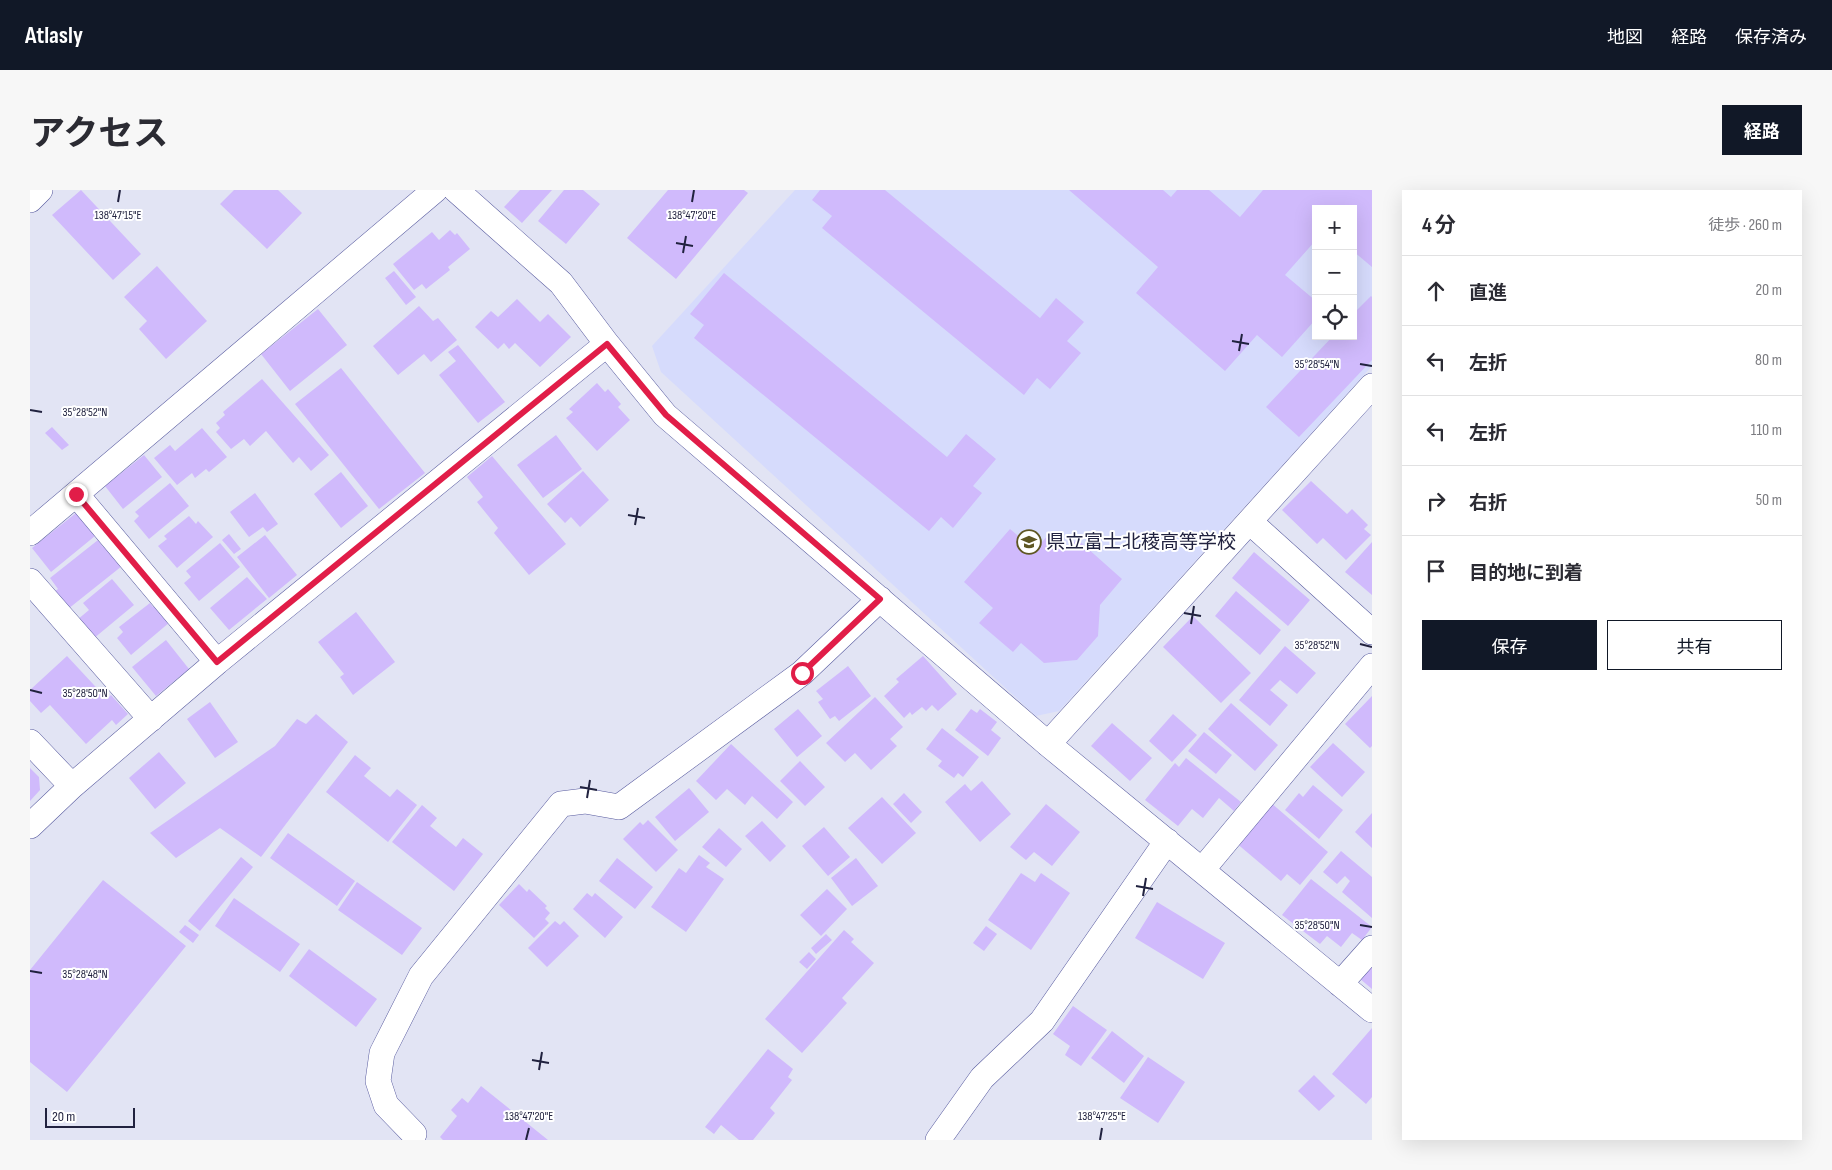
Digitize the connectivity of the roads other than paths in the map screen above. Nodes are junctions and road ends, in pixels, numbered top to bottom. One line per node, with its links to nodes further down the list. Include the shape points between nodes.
1 (40, 190): 4 (street)
2 (435, 190): 7 (street)
3 (456, 190): 5 (street, via 562,283)
4 (30, 200)
5 (607, 344): 11 (street, via 666,415); 13 (street)
6 (1372, 386): 8 (street)
7 (76, 494): 9 (street); 13 (street)
8 (1250, 522): 12 (street); 17 (street)
9 (30, 533)
10 (30, 581): 15 (street)
11 (880, 599): 17 (street); 25 (street, via 802,673 619,807 585,801 561,804 421,976 382,1053 378,1081 386,1105)
12 (1372, 632)
13 (217, 662): 15 (street)
14 (1372, 666): 21 (street)
15 (151, 719): 18 (street)
16 (30, 742): 18 (street)
17 (1048, 744): 20 (street)
18 (72, 786): 19 (street)
19 (30, 826)
20 (1167, 841): 21 (street); 26 (street, via 1042,1021 982,1078)
21 (1202, 870): 23 (street)
22 (1372, 948): 23 (street)
23 (1340, 984): 24 (street)
24 (1372, 1010)
25 (414, 1134)
26 (938, 1140)

